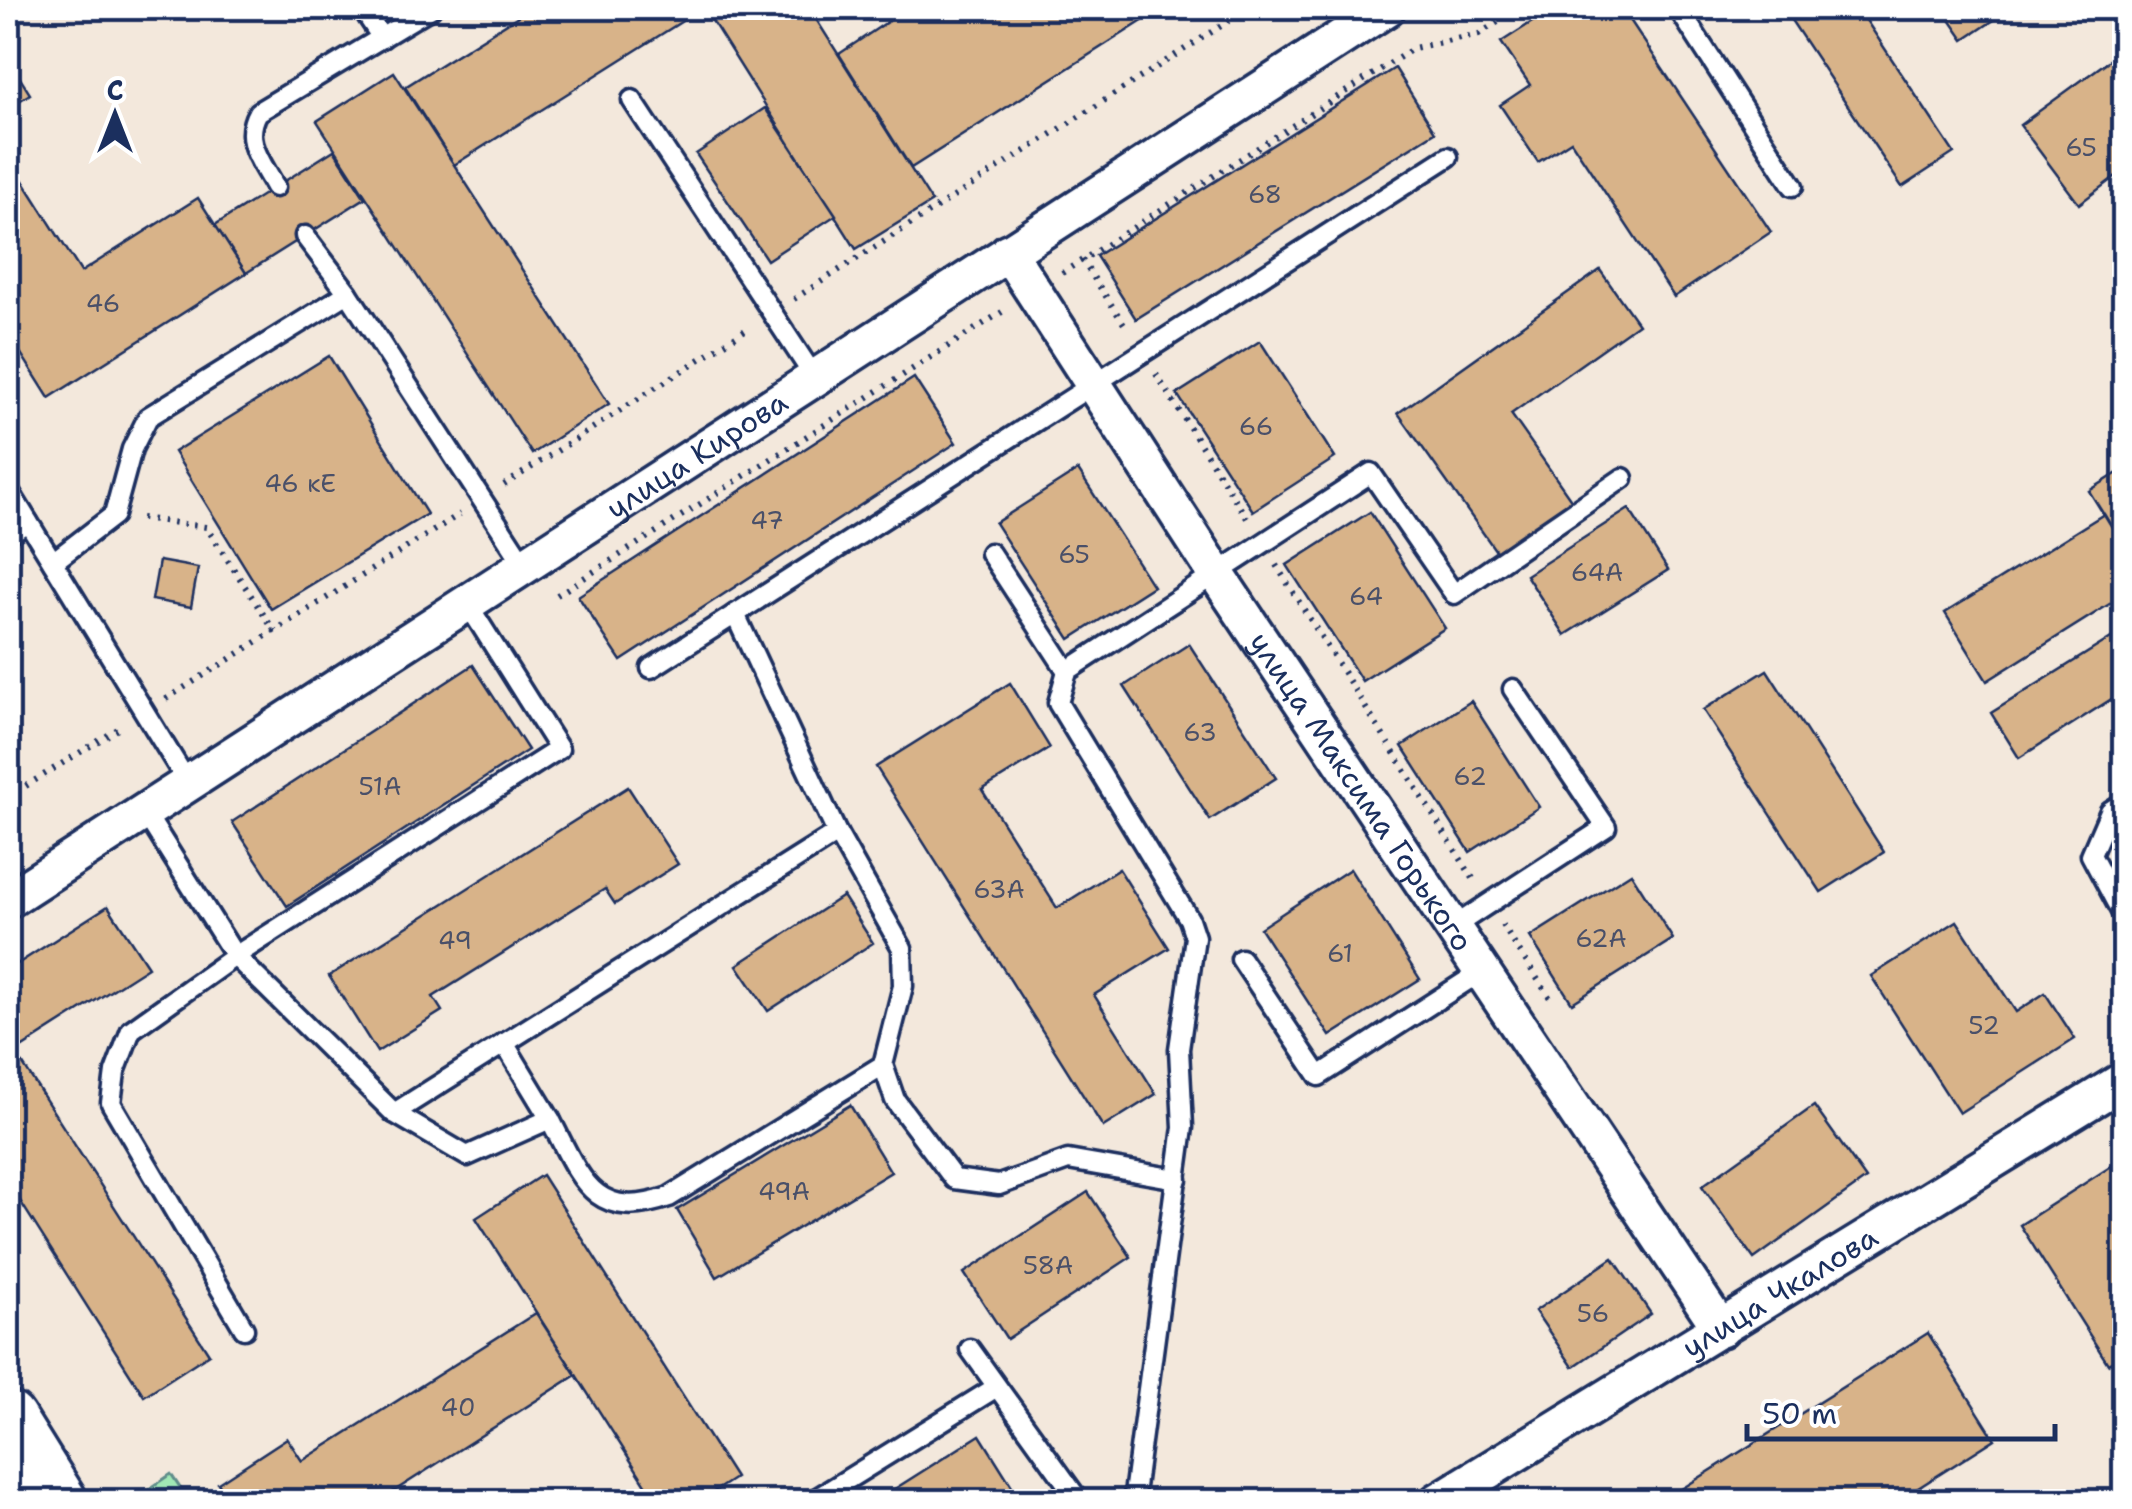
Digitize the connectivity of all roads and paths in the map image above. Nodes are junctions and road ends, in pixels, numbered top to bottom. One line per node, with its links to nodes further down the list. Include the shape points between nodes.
1 (362, 8): 8 (lane)
2 (431, 8): 8 (lane)
3 (1249, 8): 18 (path)
4 (1387, 8): 7 (street, улица Кирова)
5 (1520, 8): 15 (path, via 1478,34 1414,48)
6 (1678, 8): 11 (lane)
7 (1347, 18): 14 (street, улица Кирова)
8 (382, 38): 12 (lane, via 258,112 250,141)
9 (632, 100): 18 (lane)
10 (1448, 157): 19 (lane)
11 (1793, 186)
12 (274, 187)
13 (305, 236): 17 (lane)
14 (1008, 252): 20 (street, улица Кирова); 21 (street, улица Максима Горького)
15 (1082, 260): 16 (path); 19 (path)
16 (1057, 276)
17 (348, 292): 24 (lane); 25 (lane, via 148,417)
18 (773, 312): 20 (lane); 24 (path)
19 (1141, 351): 21 (lane); 28 (path)
20 (815, 378): 31 (street, улица Кирова)
21 (1092, 382): 32 (street, улица Максима Горького); 34 (lane)
22 (1623, 478): 28 (lane, via 1454,594 1371,472)
23 (8, 489): 26 (lane)
24 (480, 500): 31 (lane); 35 (path)
25 (114, 515): 30 (lane); 35 (path, via 206,526)
26 (28, 522): 27 (lane); 30 (lane)
27 (8, 534)
28 (1262, 542): 32 (lane); 46 (path)
29 (990, 552): 37 (lane)
30 (53, 562): 39 (lane)
31 (525, 566): 33 (street, улица Кирова)
32 (1215, 572): 37 (lane); 48 (street, улица Максима Горького)
33 (468, 603): 40 (street, улица Кирова); 49 (lane, via 559,749)
34 (735, 614): 36 (lane); 44 (lane)
35 (275, 632): 39 (path)
36 (651, 668)
37 (1066, 671): 58 (lane, via 1058,703 1195,937 1179,1050)
38 (1513, 690): 46 (lane, via 1606,827)
39 (144, 713): 40 (lane); 41 (path)
40 (188, 782): 43 (street, улица Кирова)
41 (8, 797)
42 (2124, 802): 47 (lane, via 2110,811 2091,855)
43 (144, 811): 45 (street, улица Кирова); 49 (lane)
44 (837, 832): 53 (lane); 54 (lane, via 902,948 903,986)
45 (8, 900)
46 (1488, 904): 48 (lane); 52 (path)
47 (2124, 917)
48 (1453, 927): 51 (street, улица Максима Горького)
49 (235, 956): 56 (lane); 59 (lane, via 131,1030 111,1103)
50 (1241, 959): 51 (lane, via 1319,1076)
51 (1482, 972): 60 (street, улица Максима Горького)
52 (1554, 1004)
53 (504, 1043): 56 (lane); 57 (lane)
54 (883, 1064): 57 (lane, via 669,1196 636,1208 608,1204 576,1168); 58 (lane, via 896,1100 954,1179 1000,1185 1068,1160)
55 (2124, 1080): 60 (street, улица Чкалова)
56 (394, 1113): 57 (lane, via 467,1156)
57 (550, 1118)
58 (1177, 1180): 67 (lane)
59 (244, 1329)
60 (1722, 1329): 68 (street, улица Чкалова)
61 (970, 1348): 62 (lane)
62 (994, 1388): 65 (lane); 66 (lane)
63 (8, 1420): 64 (main road)
64 (59, 1502)
65 (811, 1502)
66 (1080, 1502)
67 (1134, 1502)
68 (1437, 1502)

